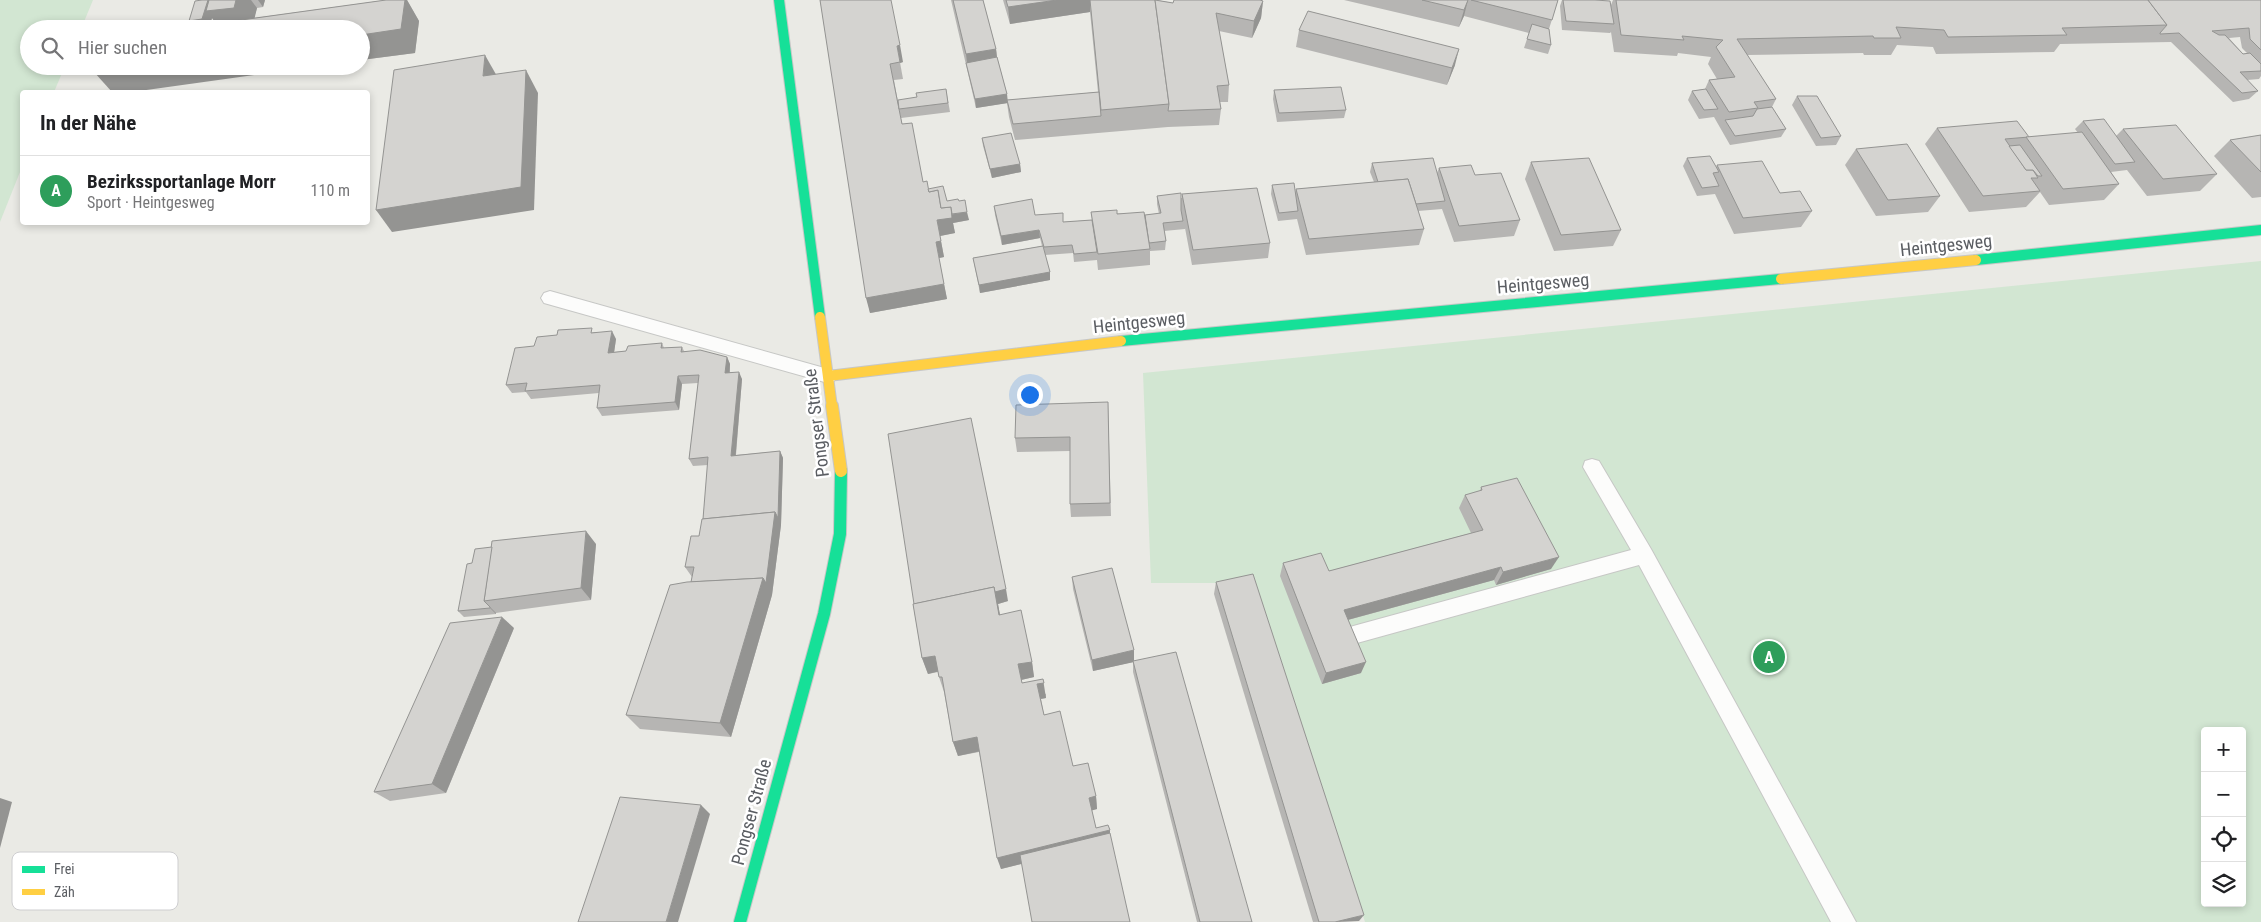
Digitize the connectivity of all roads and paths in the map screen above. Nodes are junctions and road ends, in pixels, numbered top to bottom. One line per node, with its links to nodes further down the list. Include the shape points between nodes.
1 (779, 0): 4 (street, Pongser Straße)
2 (2261, 230): 4 (street, Heintgesweg, via 1879,270 1148,338)
3 (550, 298): 4 (lane)
4 (828, 376): 8 (street, Pongser Straße, via 841,460 840,534 824,614)
5 (1592, 467): 6 (lane)
6 (1644, 555): 7 (lane); 9 (lane)
7 (1357, 634)
8 (740, 922)
9 (1844, 922)

